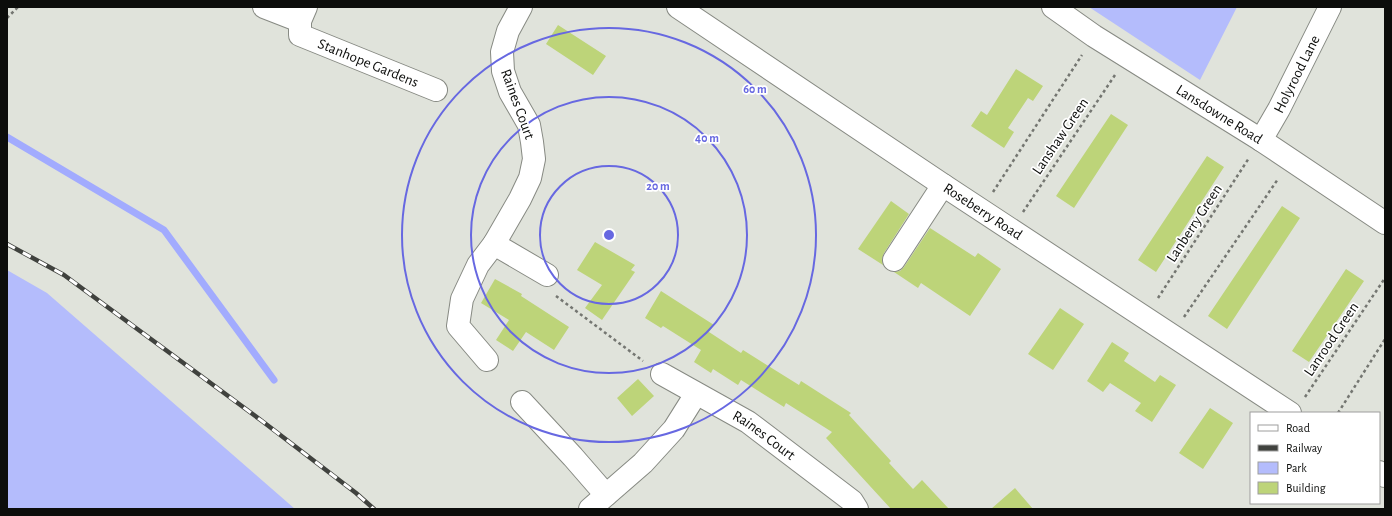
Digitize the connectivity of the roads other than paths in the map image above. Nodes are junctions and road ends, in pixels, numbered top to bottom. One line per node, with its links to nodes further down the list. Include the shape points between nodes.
1 (264, 7): 6 (street, Stanhope Gardens)
2 (521, 7): 11 (street, Raines Court, via 508,31 502,52 503,71 510,92 529,125 534,159 530,178)
3 (678, 7): 9 (street, Roseberry Road)
4 (1052, 7): 8 (street, Lansdowne Road)
5 (1330, 7): 8 (street, Holyrood Lane)
6 (302, 21): 7 (street, Stanhope Gardens)
7 (436, 90)
8 (1261, 140): 10 (street, Lansdowne Road)
9 (943, 185): 12 (street); 18 (street, Roseberry Road, via 1172,335)
10 (1385, 223)
11 (494, 244): 13 (street); 14 (street, Raines Court, via 478,265 462,299 458,326)
12 (894, 260)
13 (550, 284)
14 (488, 360)
15 (662, 374): 16 (street, Raines Court)
16 (696, 394): 19 (street, via 674,429 643,463); 20 (street, Raines Court, via 748,422 852,501)
17 (522, 402): 19 (street, via 573,457)
18 (1296, 407)
19 (598, 502)
20 (857, 509)

